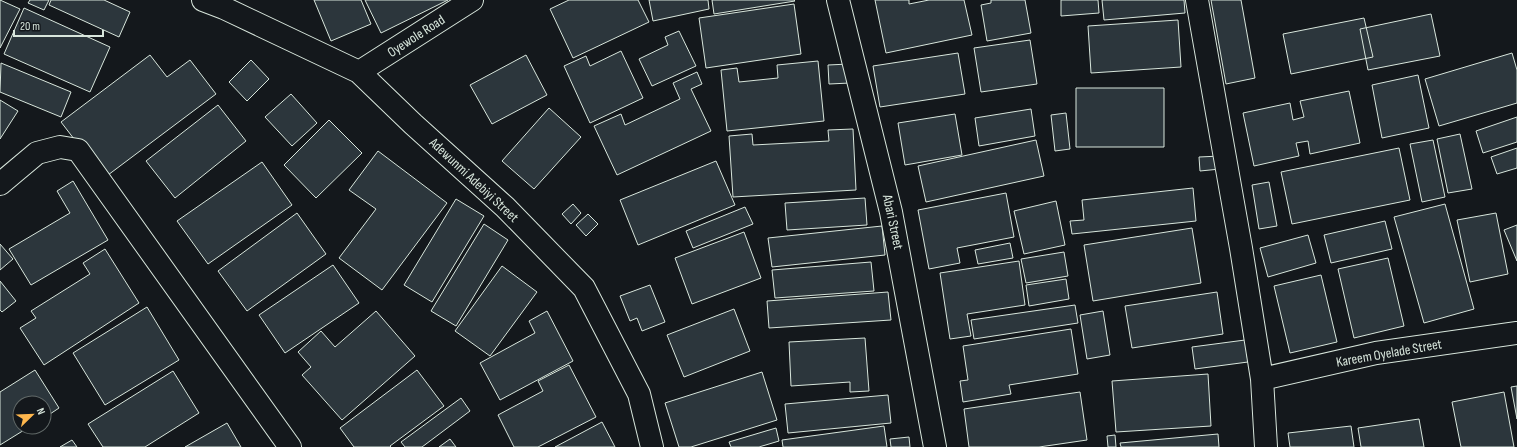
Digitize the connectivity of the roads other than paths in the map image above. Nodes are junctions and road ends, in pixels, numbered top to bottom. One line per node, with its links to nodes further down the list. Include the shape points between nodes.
1 (203, 0): 5 (street, Adewunmi Adebiyi Street)
2 (472, 0): 5 (street, Oyewole Road)
3 (838, 0): 11 (street, Abari Street, via 891,212)
4 (1197, 0): 8 (street)
5 (360, 72): 10 (street, Adewunmi Adebiyi Street, via 505,207 584,288 639,394)
6 (0, 184): 9 (street, via 37,153 60,147 78,150)
7 (1517, 333): 8 (street, Kareem Oyelade Street, via 1376,353)
8 (1262, 379): 12 (street)
9 (290, 447)
10 (652, 447)
11 (935, 447)
12 (1266, 447)

